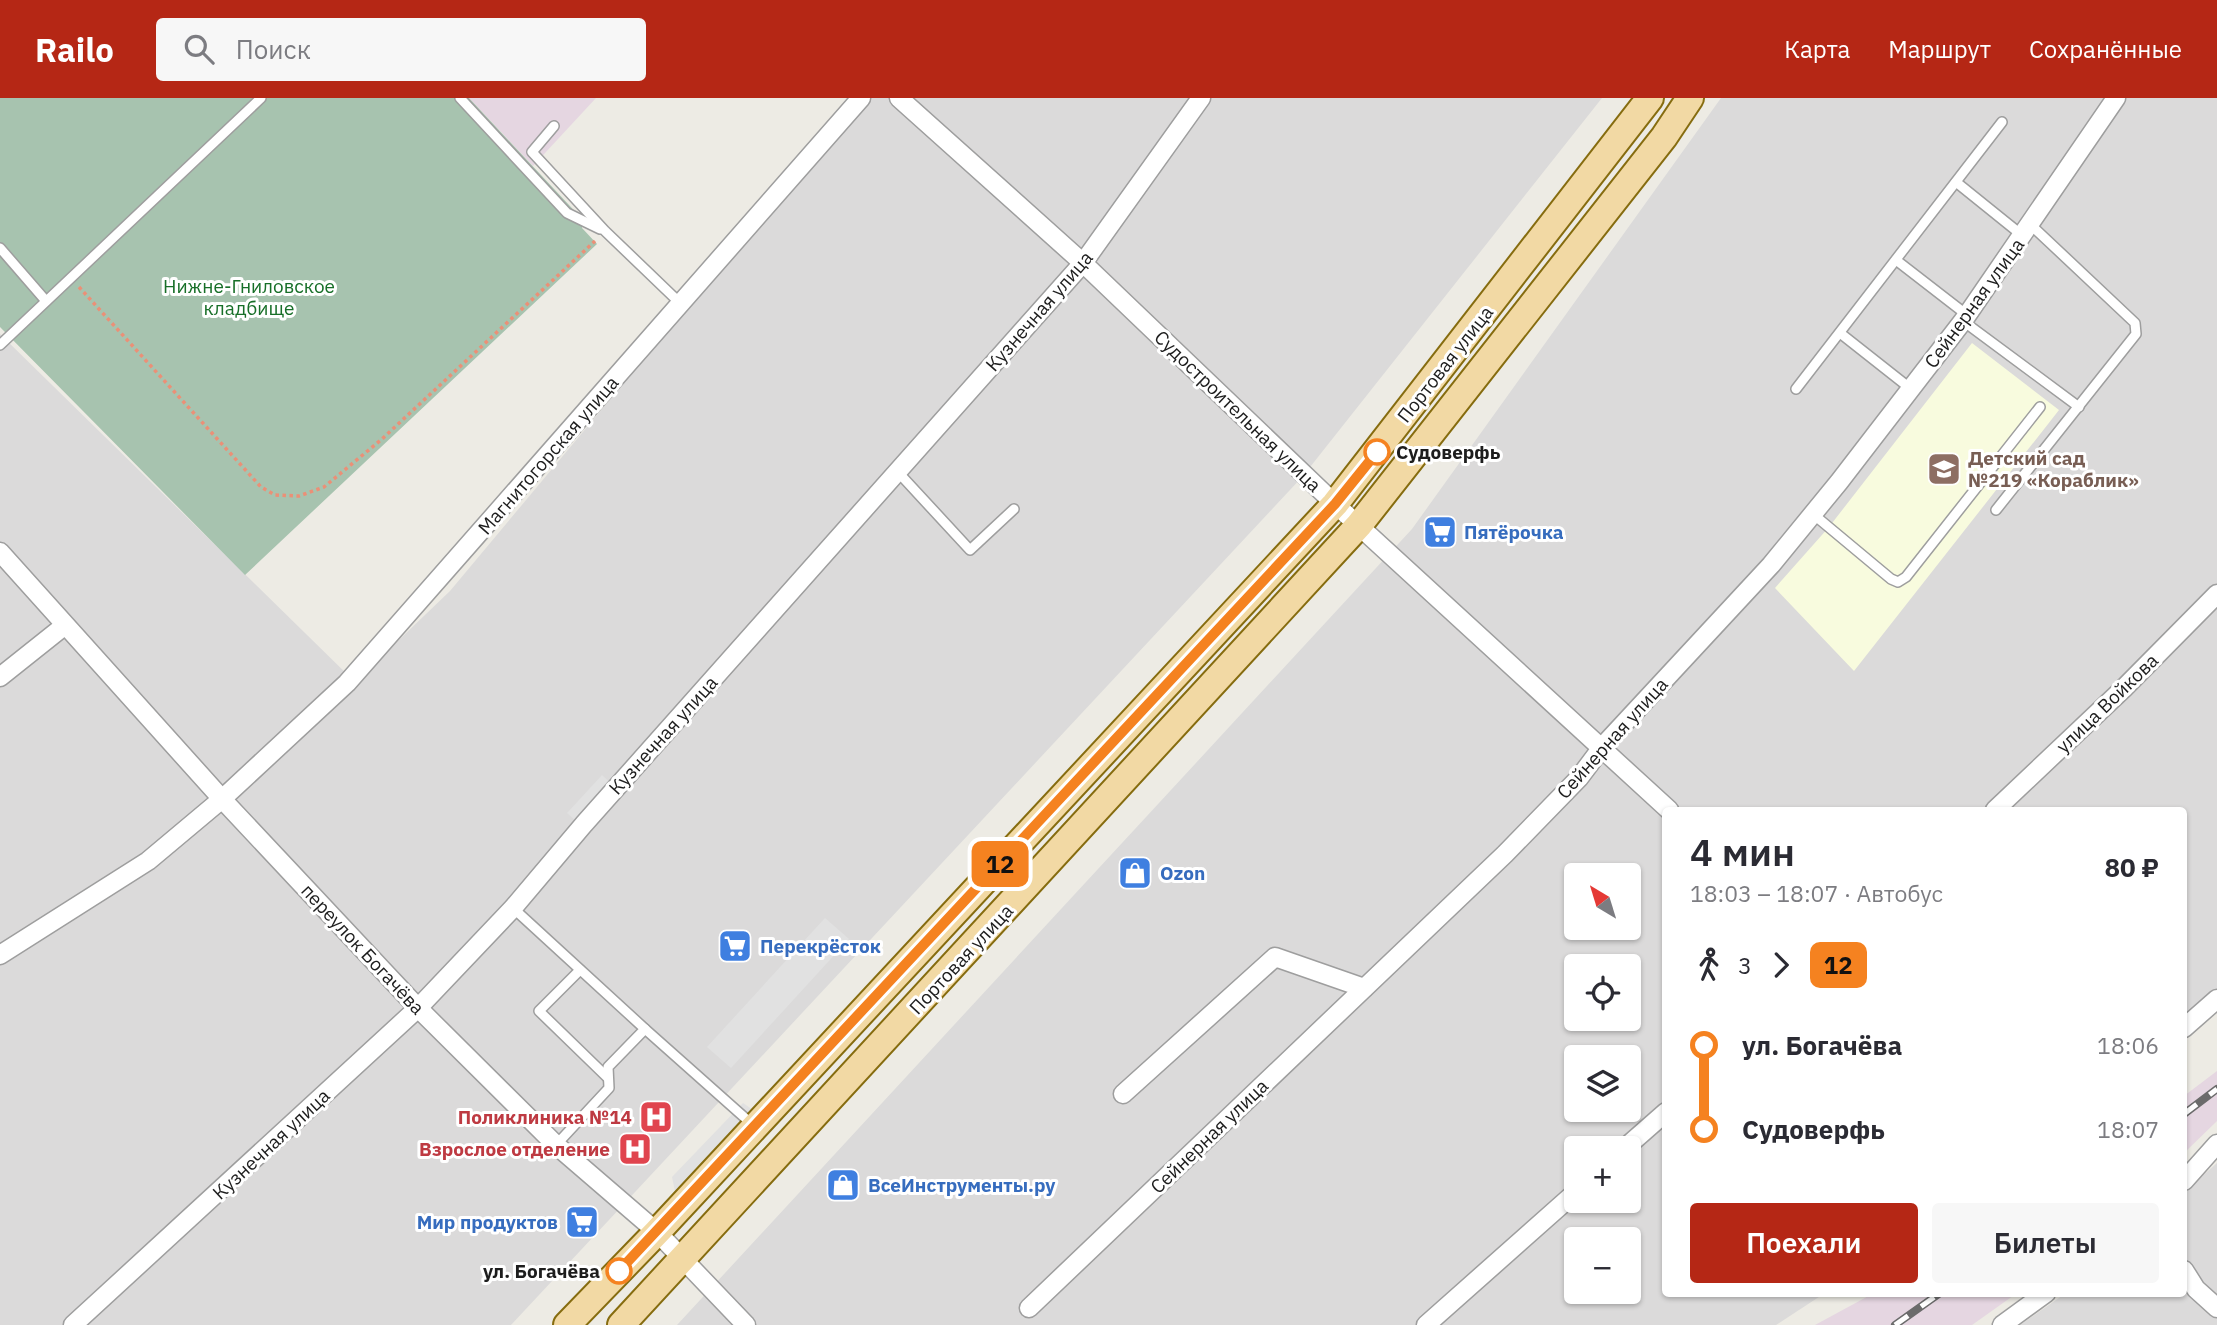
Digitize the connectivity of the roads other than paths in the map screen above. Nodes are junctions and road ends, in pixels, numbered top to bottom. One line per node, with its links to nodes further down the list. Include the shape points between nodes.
1 (261, 98): 17 (lane)
2 (460, 98): 13 (lane, via 567,214)
3 (862, 98): 18 (street, Магнитогорская улица)
4 (900, 98): 16 (street, Судостроительная улица)
5 (1201, 98): 16 (street, Кузнечная улица)
6 (1650, 98): 27 (main road, Портовая улица)
7 (1690, 98): 31 (main road, Портовая улица, via 1656,148)
8 (2116, 98): 12 (street, Сейнерная улица)
9 (2002, 122): 11 (lane)
10 (554, 126): 13 (lane, via 532,152)
11 (1956, 183): 12 (lane); 15 (lane)
12 (2027, 230): 19 (street, Сейнерная улица); 25 (lane, via 2135,323 2136,334)
13 (605, 231): 18 (lane)
14 (0, 248): 17 (lane)
15 (1896, 260): 19 (lane); 20 (lane)
16 (1083, 263): 26 (street, Кузнечная улица); 27 (street, Судостроительная улица)
17 (46, 301): 21 (lane)
18 (681, 304): 37 (street, Магнитогорская улица, via 347,683)
19 (1965, 318): 22 (street, Сейнерная улица); 25 (lane)
20 (1840, 333): 22 (lane); 23 (lane)
21 (0, 345)
22 (1911, 388): 30 (street, Сейнерная улица)
23 (1796, 389)
24 (2040, 407): 30 (lane, via 1898,582)
25 (2079, 407): 29 (lane)
26 (897, 471): 28 (lane, via 970,550); 40 (street, Кузнечная улица)
27 (1335, 504): 31 (street, Судостроительная улица); 51 (main road, Портовая улица)
28 (1014, 509)
29 (1996, 510)
30 (1812, 514): 36 (street, Сейнерная улица, via 1771,565)
31 (1359, 525): 36 (street, Судостроительная улица); 58 (main road, Портовая улица)
32 (0, 552): 34 (street, переулок Богачёва)
33 (2217, 594): 39 (street, улица Войкова)
34 (64, 626): 35 (street); 37 (street, переулок Богачёва)
35 (0, 677)
36 (1603, 746): 38 (street, Судостроительная улица); 43 (street, Сейнерная улица, via 1505,854)
37 (222, 799): 41 (street, Магнитогорская улица, via 148,861); 45 (street, переулок Богачёва)
38 (1666, 807)
39 (1998, 807)
40 (513, 908): 42 (lane); 45 (street, Кузнечная улица)
41 (0, 955)
42 (580, 970): 47 (lane); 48 (lane, via 539,1011)
43 (1364, 988): 49 (street, via 1275,957); 61 (street, Сейнерная улица)
44 (2217, 999): 46 (street)
45 (418, 1009): 54 (street, переулок Богачёва); 63 (street, Кузнечная улица)
46 (2187, 1025)
47 (645, 1029): 48 (lane, via 608,1067); 51 (lane)
48 (608, 1078): 54 (lane, via 609,1088)
49 (1123, 1094)
50 (1662, 1116): 52 (street)
51 (755, 1127): 57 (main road, Портовая улица)
52 (1639, 1136)
53 (2217, 1144): 55 (street)
54 (556, 1145): 57 (street, переулок Богачёва)
55 (2187, 1178)
56 (1564, 1203): 67 (street)
57 (657, 1232): 58 (street, переулок Богачёва); 64 (main road, Портовая улица)
58 (684, 1260): 65 (main road, Портовая улица); 66 (street, переулок Богачёва)
59 (2187, 1275): 62 (street)
60 (2040, 1297): 68 (street)
61 (1029, 1308)
62 (2217, 1308)
63 (73, 1325)
64 (567, 1325)
65 (621, 1325)
66 (747, 1325)
67 (1426, 1325)
68 (2002, 1325)

